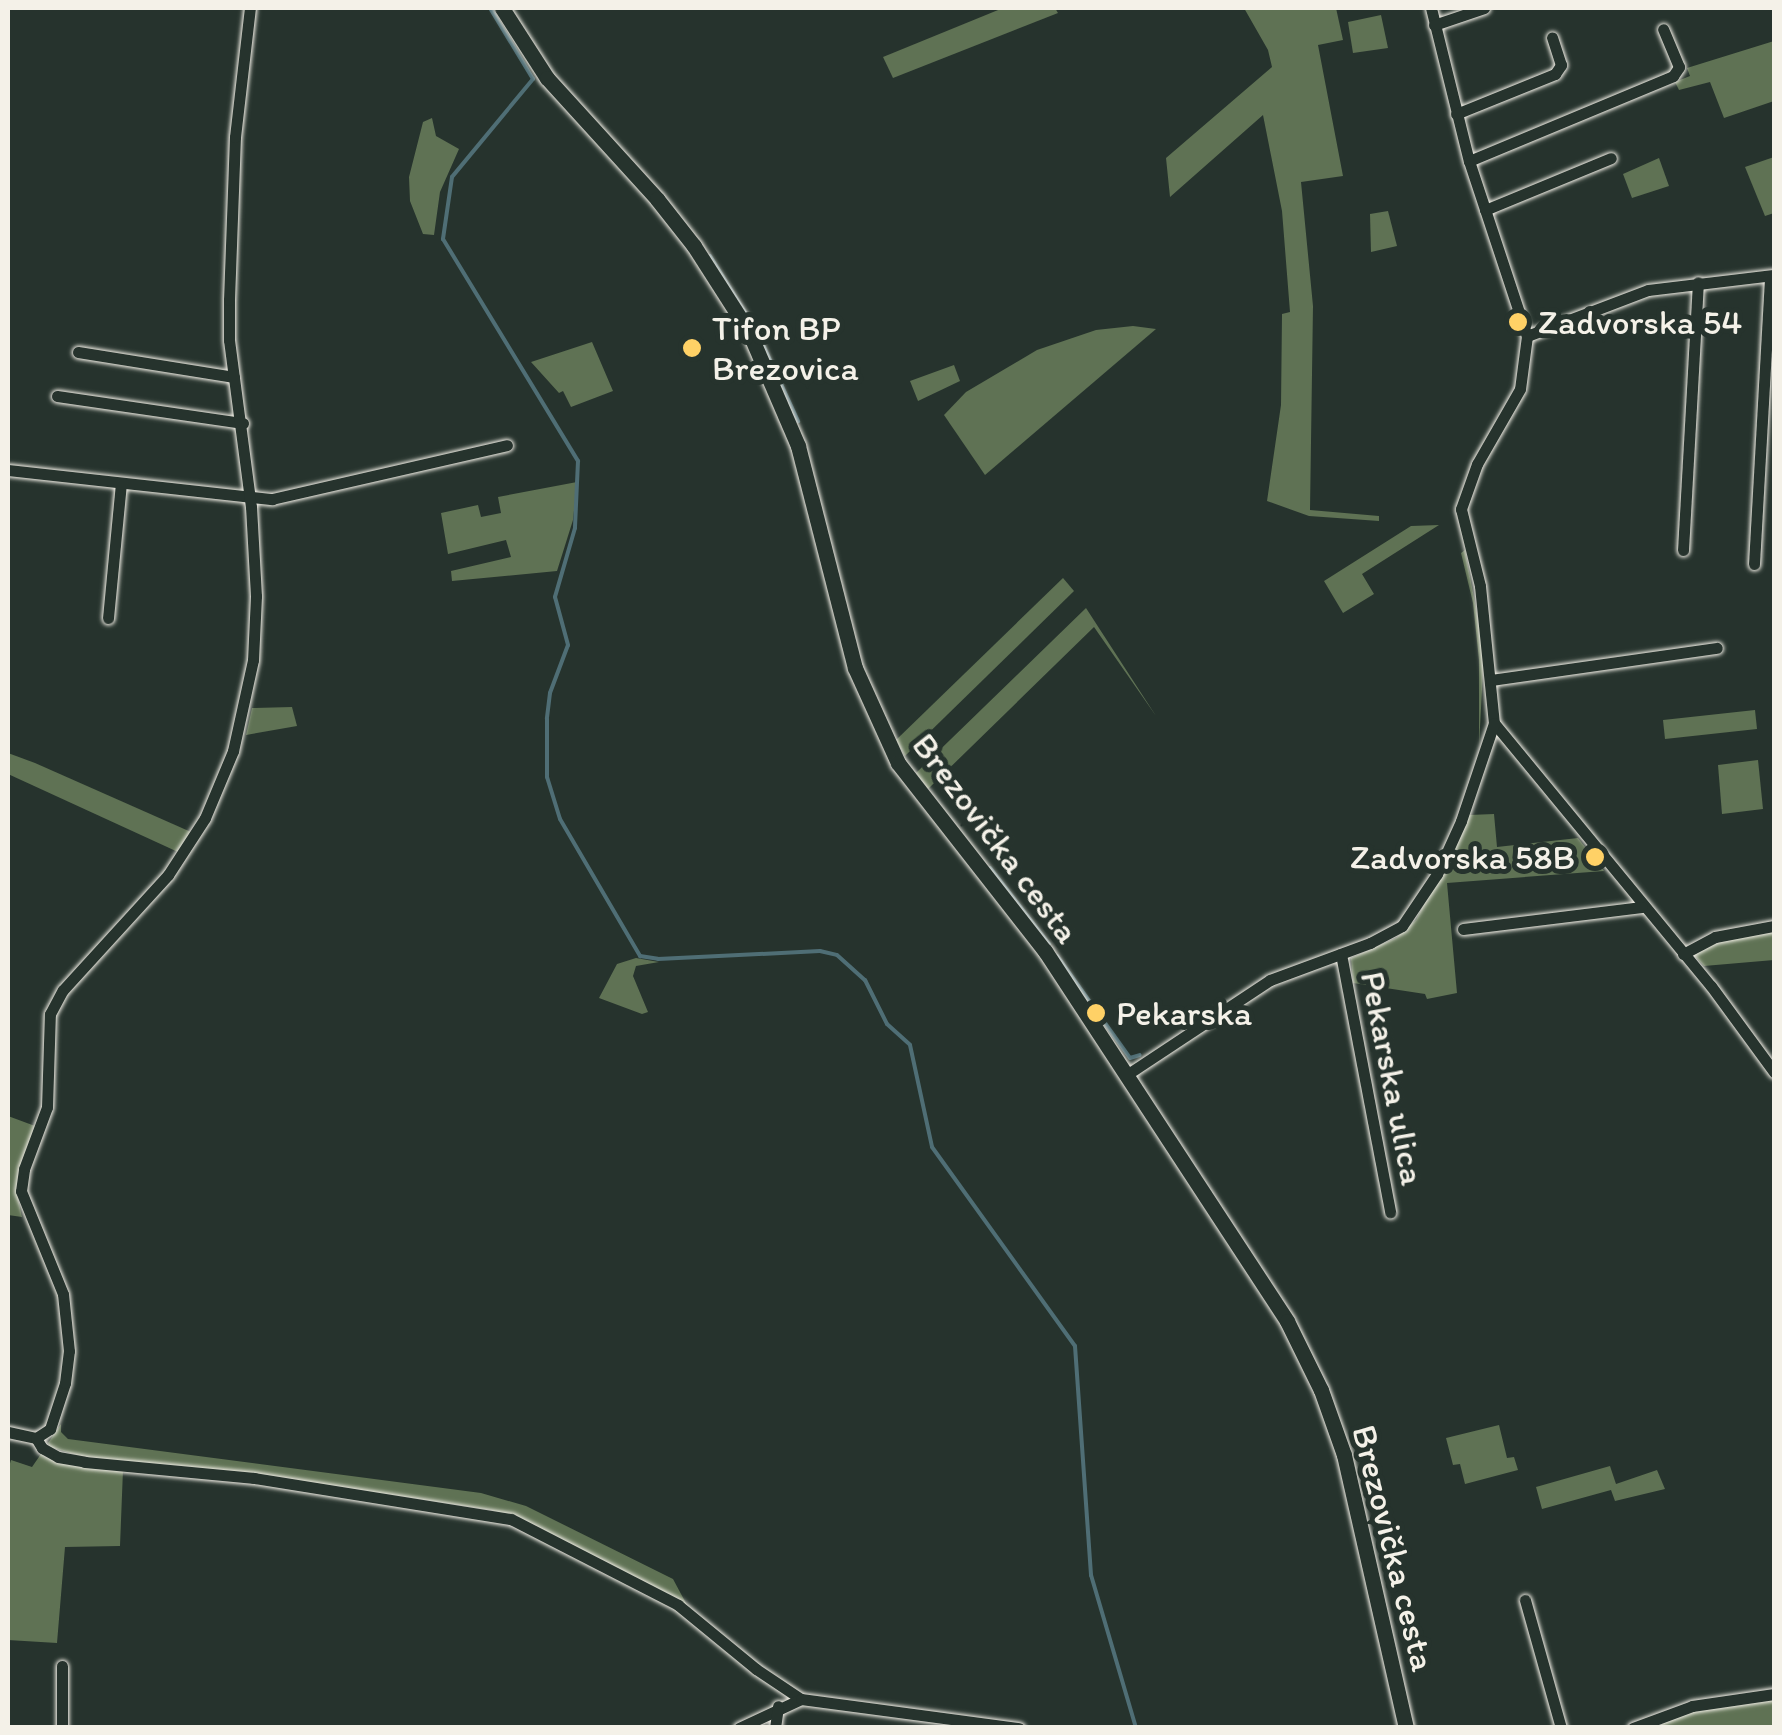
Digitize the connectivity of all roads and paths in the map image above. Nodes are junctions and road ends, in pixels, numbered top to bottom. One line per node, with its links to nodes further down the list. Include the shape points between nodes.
1 (250, 8): 16 (street, via 230,251)
2 (502, 8): 35 (main road, Brezovička cesta, via 546,78 658,198 728,295 790,422 844,634 880,731 917,792 1016,910)
3 (1431, 8): 5 (street)
4 (1484, 8): 5 (street)
5 (1434, 26): 8 (street)
6 (1663, 29): 10 (street, via 1679,67 1673,76)
7 (1552, 37): 8 (street, via 1561,65 1555,74)
8 (1456, 114): 10 (street)
9 (1611, 158): 11 (street)
10 (1469, 161): 11 (street)
11 (1485, 210): 14 (street)
12 (1772, 275): 13 (street); 24 (street)
13 (1698, 282): 14 (street, via 1629,296); 23 (street)
14 (1527, 336): 27 (street, via 1520,389 1477,464 1462,510)
15 (78, 352): 16 (street)
16 (234, 377): 18 (street)
17 (57, 396): 18 (street)
18 (243, 423): 22 (street)
19 (507, 445): 22 (street, via 272,499)
20 (8, 470): 21 (street)
21 (121, 484): 22 (street); 25 (street)
22 (250, 497): 38 (street, via 254,648 223,784 168,875 63,990 50,1014 46,1107 21,1191 62,1294 69,1351 57,1415)
23 (1683, 550)
24 (1754, 564)
25 (108, 618)
26 (1717, 648): 27 (street)
27 (1491, 680): 28 (street)
28 (1494, 723): 29 (street); 32 (street, Pekarska ulica, via 1461,821 1412,916 1394,932)
29 (1642, 907): 31 (street); 33 (street)
30 (1774, 926): 33 (street, via 1715,937)
31 (1462, 930)
32 (1341, 954): 35 (street, Pekarska ulica, via 1270,980); 36 (street, Pekarska ulica)
33 (1682, 954): 34 (street)
34 (1774, 1072)
35 (1128, 1074): 49 (main road, Brezovička cesta, via 1287,1320 1322,1390 1362,1520)
36 (1390, 1212)
37 (8, 1432): 38 (street)
38 (36, 1438): 42 (street, via 58,1457 85,1462 254,1478 511,1519 678,1605)
39 (1525, 1600): 50 (street)
40 (62, 1666): 45 (street)
41 (1774, 1694): 44 (street, via 1692,1706)
42 (802, 1699): 43 (street); 48 (street)
43 (778, 1706): 46 (street); 47 (street)
44 (1650, 1724): 51 (street)
45 (62, 1728)
46 (739, 1728)
47 (775, 1728)
48 (1019, 1728)
49 (1406, 1728)
50 (1561, 1728)
51 (1633, 1728)

